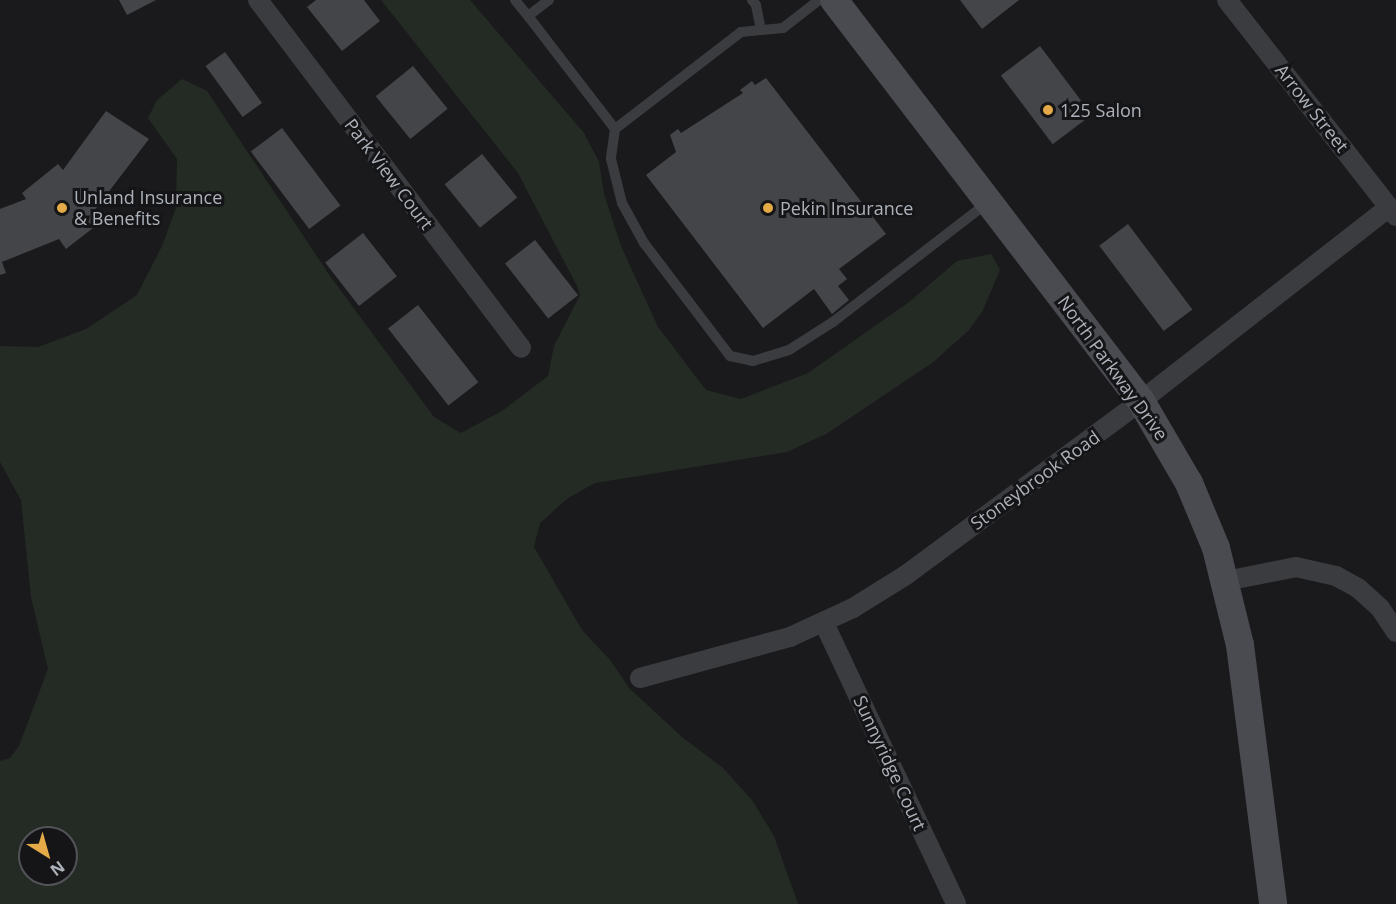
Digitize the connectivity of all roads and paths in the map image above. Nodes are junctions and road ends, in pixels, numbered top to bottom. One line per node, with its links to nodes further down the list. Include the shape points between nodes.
1 (258, 0): 13 (street, Park View Court)
2 (515, 0): 8 (lane)
3 (549, 0): 8 (lane)
4 (753, 0): 9 (lane)
5 (819, 0): 9 (lane, via 783,28)
6 (834, 0): 11 (main road, North Parkway Drive)
7 (1227, 0): 12 (street, Arrow Street)
8 (528, 16): 10 (lane)
9 (761, 30): 10 (lane, via 741,32)
10 (615, 129): 11 (lane, via 611,159 622,202 644,243 730,356 753,361 789,350 833,322)
11 (989, 201): 14 (main road, North Parkway Drive)
12 (1393, 212): 14 (street, Stoneybrook Road)
13 (521, 348)
14 (1141, 401): 15 (main road, North Parkway Drive, via 1189,483); 16 (street, Stoneybrook Road, via 906,575)
15 (1226, 581): 17 (street, via 1296,567 1324,572 1358,588 1380,608); 20 (main road, North Parkway Drive, via 1240,645)
16 (824, 623): 18 (street, Stoneybrook Road, via 767,644); 19 (street, Sunnyridge Court)
17 (1396, 632)
18 (640, 678)
19 (956, 904)
20 (1273, 904)

